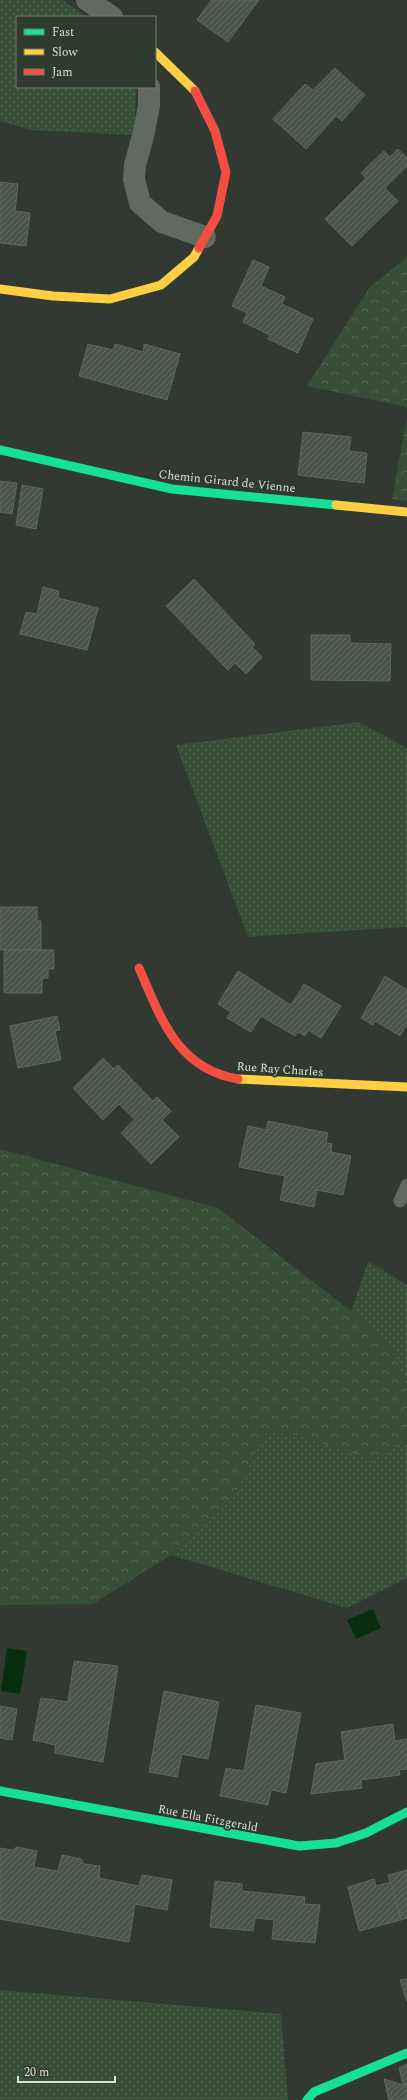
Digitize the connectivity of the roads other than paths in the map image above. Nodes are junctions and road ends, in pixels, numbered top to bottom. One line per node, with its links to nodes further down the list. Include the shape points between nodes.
1 (87, 0): 2 (street)
2 (111, 16)
3 (156, 53): 5 (street, via 193,88 215,131 226,172 217,216)
4 (149, 88): 5 (street, via 149,106 134,165 134,179 140,203 162,222)
5 (206, 237): 6 (street, via 194,257 161,285 110,299 53,296)
6 (0, 289)
7 (0, 450): 8 (street, Chemin Girard de Vienne, via 172,489)
8 (407, 512)
9 (140, 968): 10 (street, Rue Ray Charles, via 169,1032 181,1050 208,1071 249,1081)
10 (407, 1087)
11 (407, 1185): 12 (lane)
12 (400, 1201)
13 (0, 1792): 14 (street, Rue Ella Fitzgerald, via 299,1846 336,1843 358,1836)
14 (407, 1812)
15 (407, 2054): 16 (street, via 314,2092)
16 (307, 2100)

